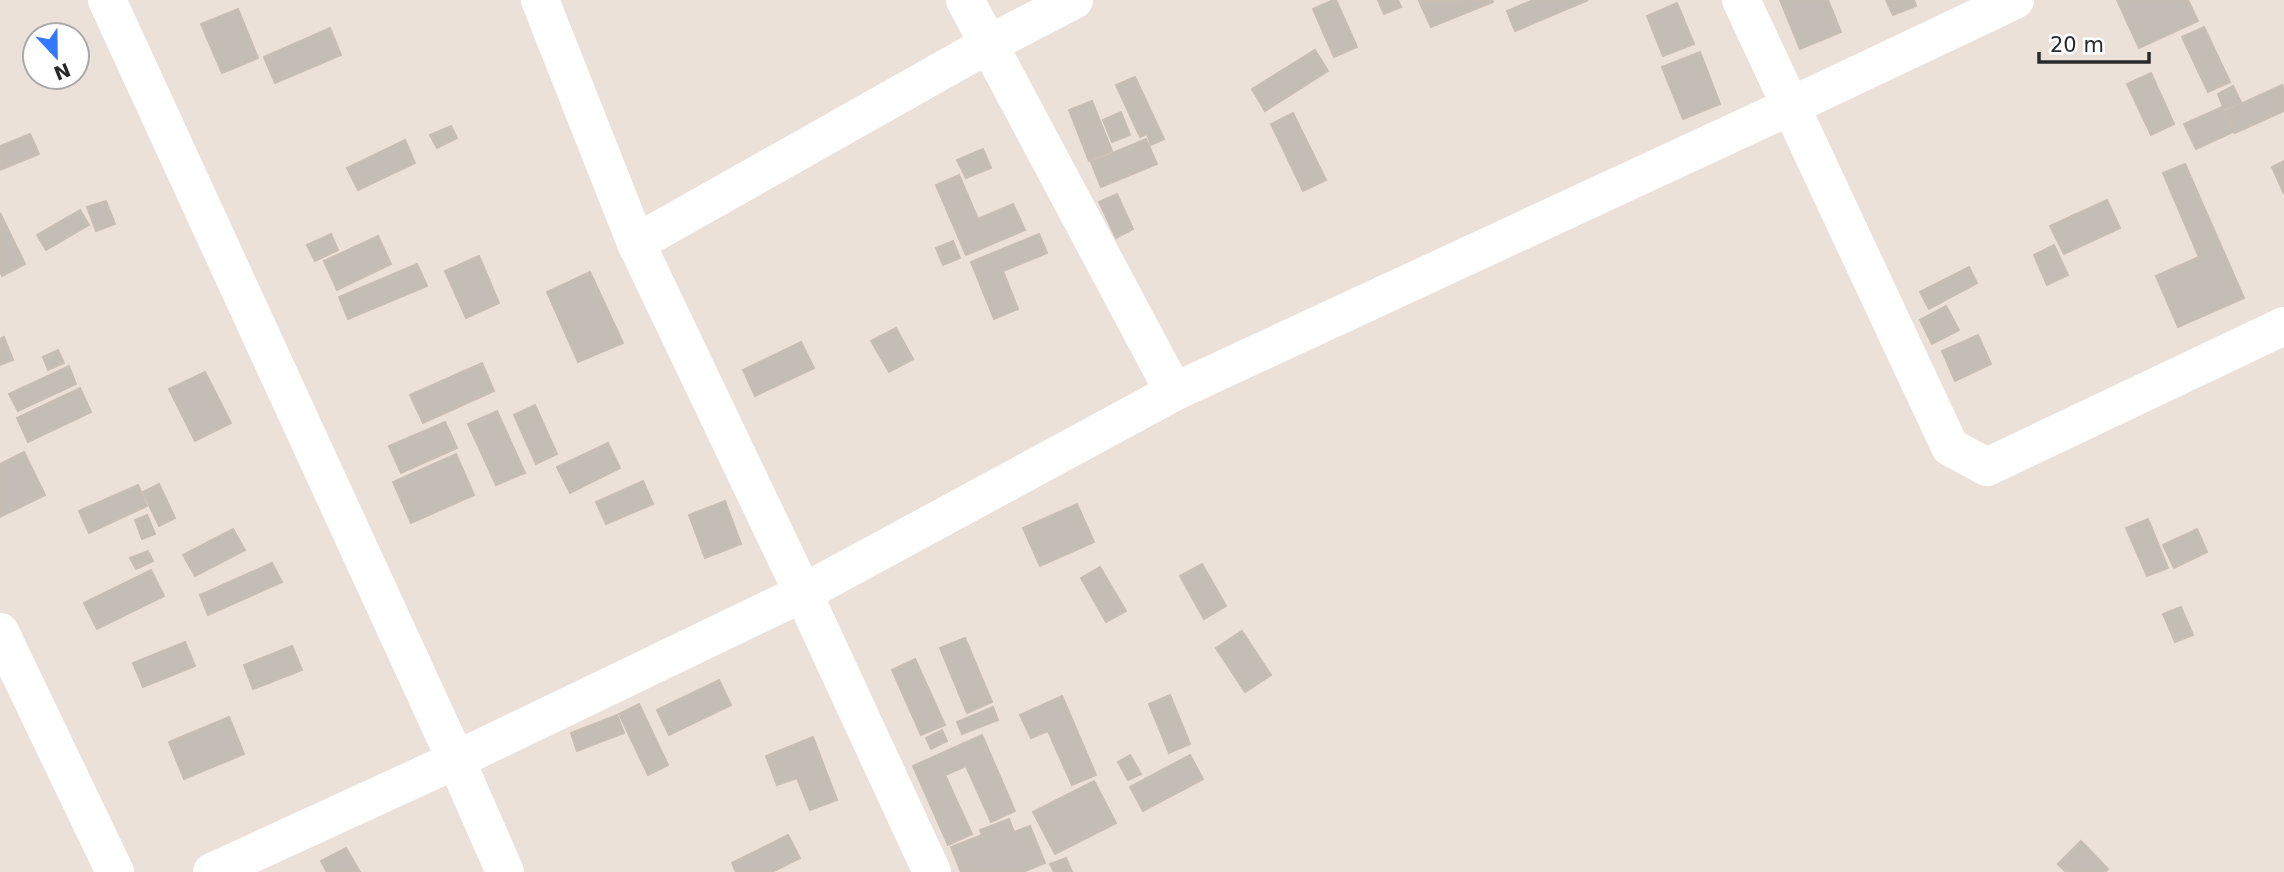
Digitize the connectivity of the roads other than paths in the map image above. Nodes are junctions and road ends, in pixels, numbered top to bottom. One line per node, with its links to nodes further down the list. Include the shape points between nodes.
1 (540, 0): 9 (street)
2 (965, 0): 7 (street)
3 (1074, 0): 7 (street)
4 (1741, 0): 8 (street)
5 (2015, 0): 8 (street)
6 (110, 1): 14 (street)
7 (989, 44): 9 (street); 11 (street)
8 (1791, 106): 10 (street, via 1950,447 1987,467); 11 (street)
9 (636, 243): 12 (street)
10 (2284, 326)
11 (1174, 392): 12 (street)
12 (803, 593): 14 (street); 18 (street)
13 (0, 632): 15 (street)
14 (456, 760): 16 (street); 17 (street)
15 (115, 872)
16 (212, 872)
17 (505, 872)
18 (932, 872)

